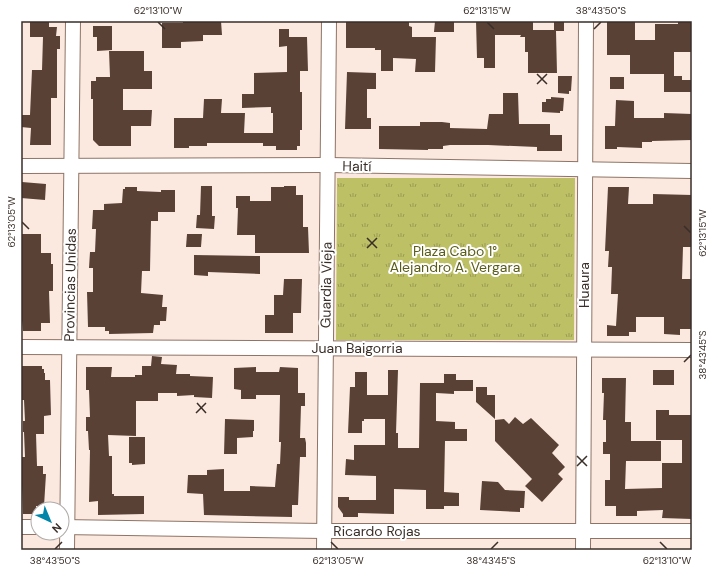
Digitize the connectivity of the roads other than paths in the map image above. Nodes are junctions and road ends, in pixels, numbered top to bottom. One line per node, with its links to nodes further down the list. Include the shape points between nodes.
1 (72, 21): 6 (street, Provincias Unidas)
2 (330, 21): 4 (street, Guardia Vieja)
3 (586, 21): 7 (street, Huaura)
4 (328, 165): 6 (street, Haití); 7 (street, Haití); 11 (street, Guardia Vieja)
5 (21, 166): 6 (street, Haití)
6 (71, 166): 10 (street, Provincias Unidas)
7 (585, 169): 8 (street, Haití); 12 (street, Huaura)
8 (692, 170)
9 (21, 347): 10 (street, Juan Baigorria)
10 (69, 347): 11 (street, Juan Baigorria); 14 (street, Provincias Unidas)
11 (325, 348): 12 (street, Juan Baigorria); 16 (street, Guardia Vieja)
12 (584, 349): 13 (street, Juan Baigorria); 17 (street, Huaura)
13 (692, 350)
14 (66, 501)
15 (70, 526): 16 (street, Ricardo Rojas)
16 (324, 530): 17 (street, Ricardo Rojas); 19 (street, Guardia Vieja)
17 (583, 530): 18 (street, Ricardo Rojas); 20 (street, Huaura)
18 (692, 531)
19 (324, 550)
20 (583, 550)

